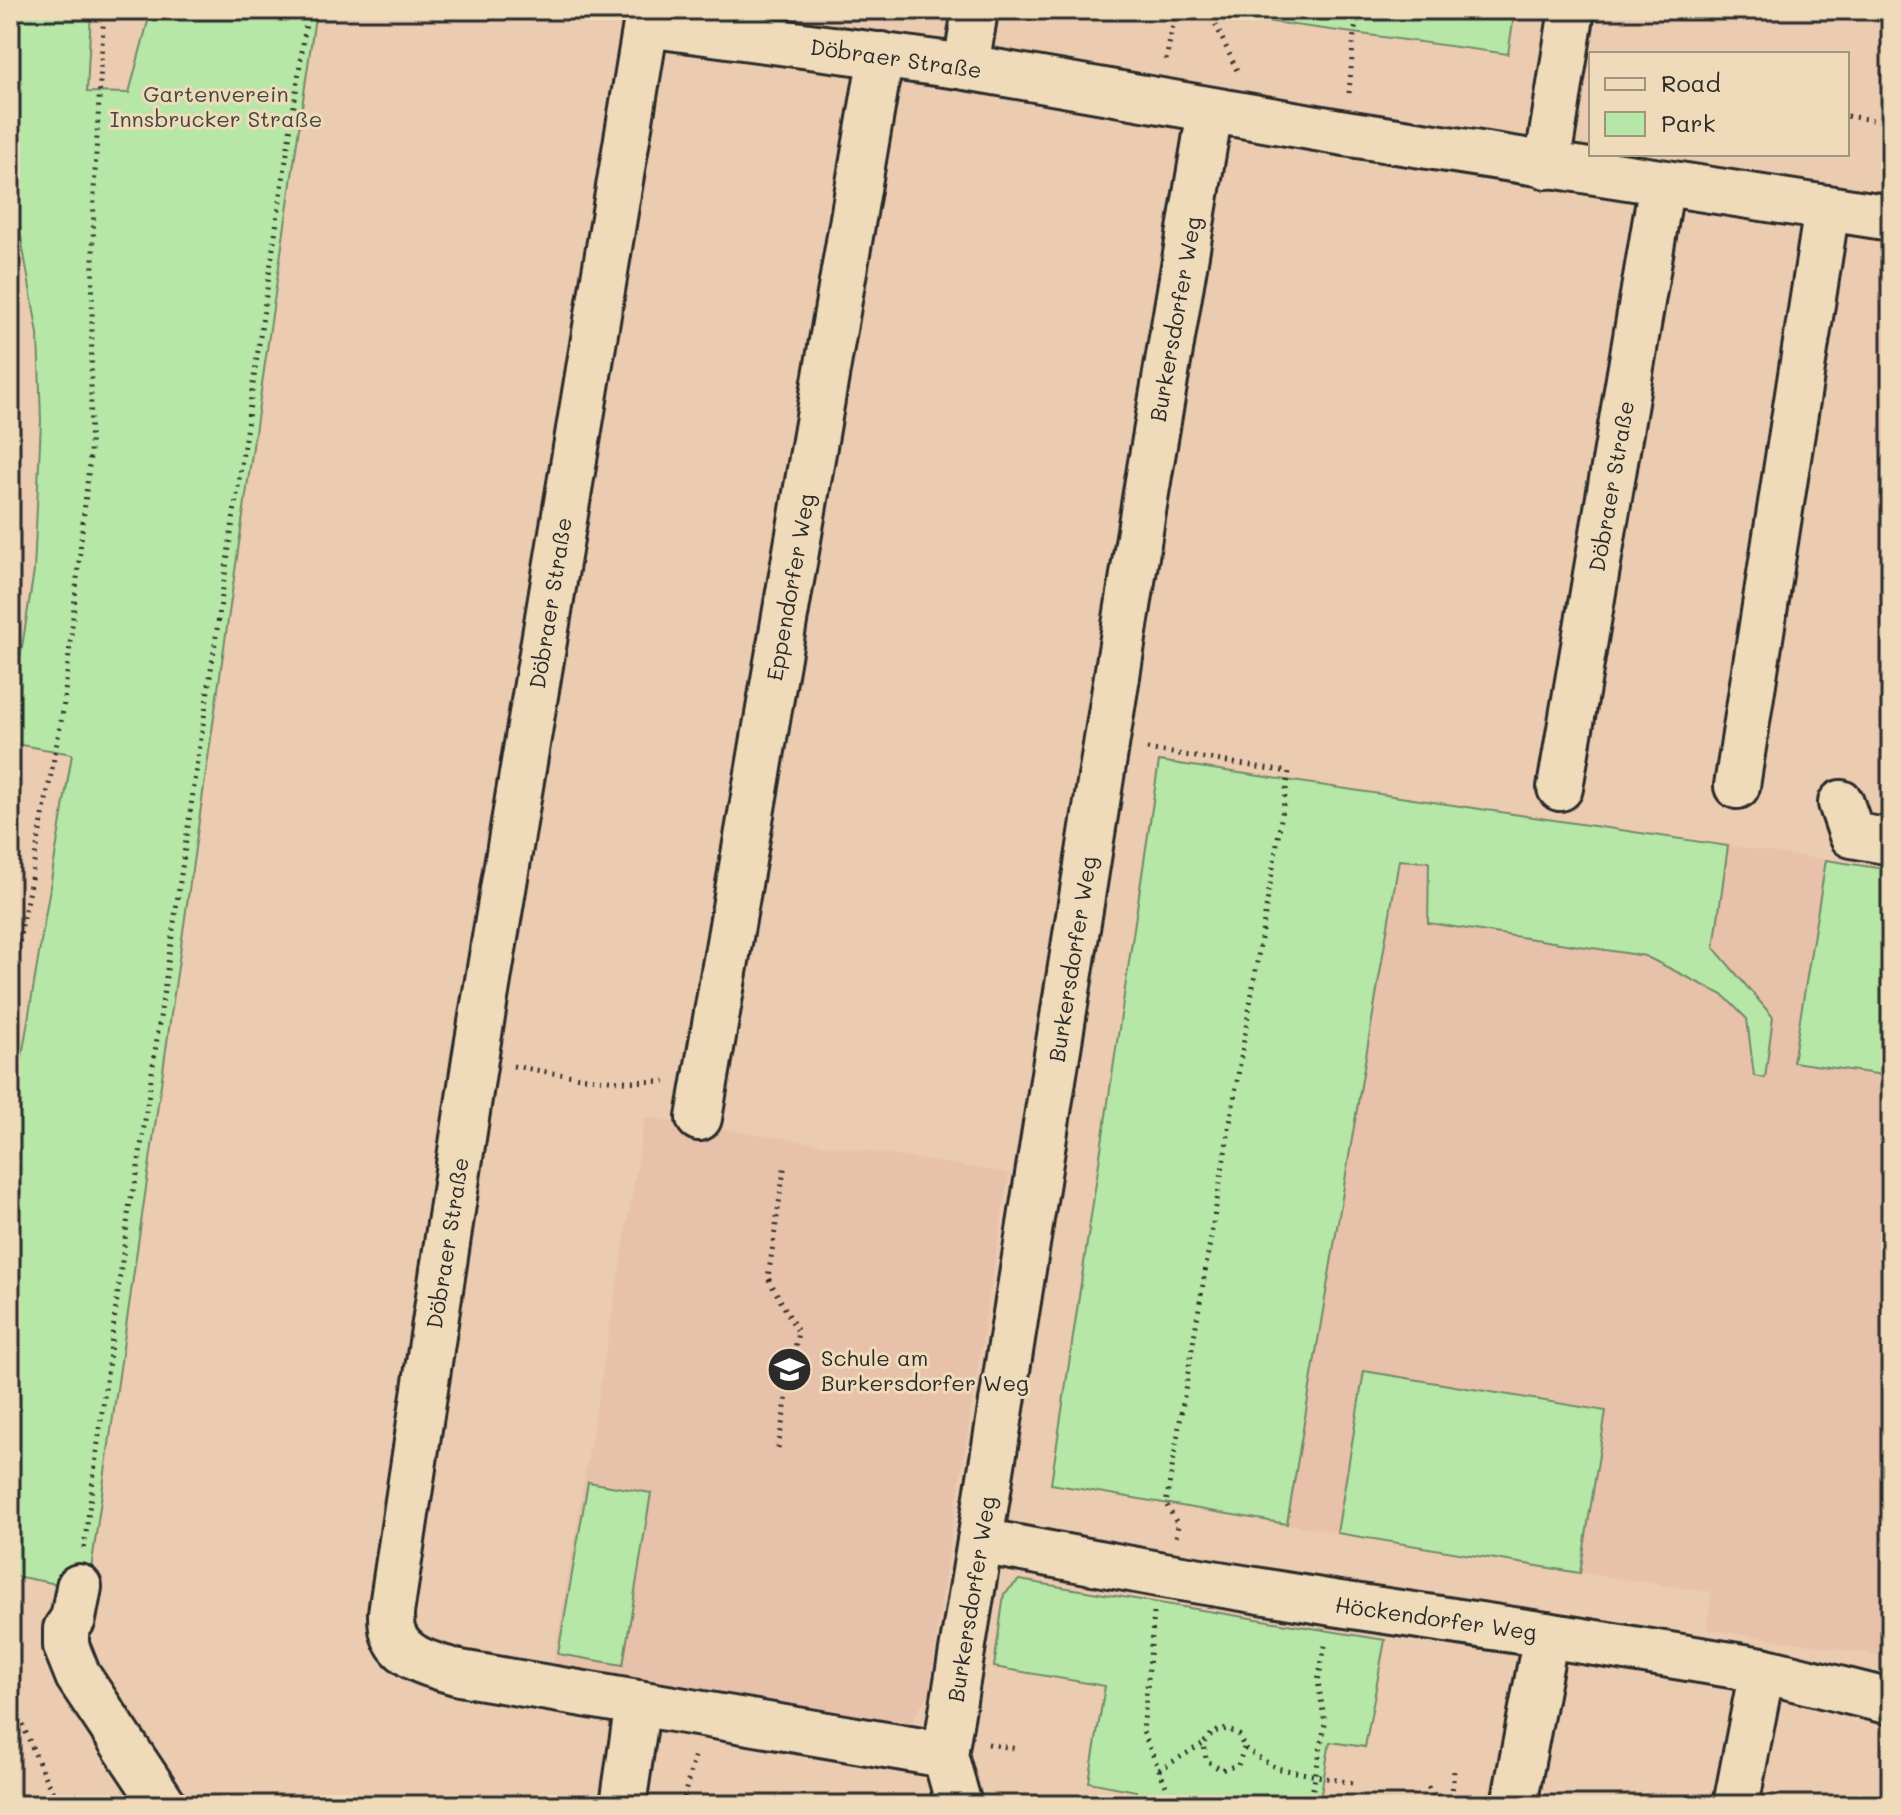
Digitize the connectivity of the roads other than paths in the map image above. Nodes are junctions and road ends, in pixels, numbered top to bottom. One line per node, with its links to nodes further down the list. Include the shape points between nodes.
1 (975, 10): 5 (street)
2 (1572, 10): 7 (street)
3 (648, 17): 4 (street, Döbraer Straße); 21 (street, Döbraer Straße, via 475,1059 391,1613 394,1634 404,1650 421,1661 460,1673)
4 (881, 55): 5 (street, Döbraer Straße); 15 (street, Eppendorfer Weg)
5 (966, 67): 6 (street, Döbraer Straße)
6 (1222, 113): 7 (street, Döbraer Straße); 16 (street, Burkersdorfer Weg, via 1148,477)
7 (1547, 166): 8 (street, Döbraer Straße)
8 (1662, 183): 9 (street, Döbraer Straße); 12 (street, Döbraer Straße)
9 (1827, 208): 10 (street, Döbraer Straße); 11 (street)
10 (1891, 218)
11 (1737, 786)
12 (1560, 788)
13 (1841, 803): 14 (street, via 1852,835)
14 (1891, 842)
15 (703, 1097)
16 (980, 1541): 18 (street, Höckendorfer Weg); 22 (street, Burkersdorfer Weg)
17 (79, 1587): 23 (street, via 66,1646 78,1676)
18 (1546, 1635): 19 (street, Höckendorfer Weg); 26 (street, via 1515,1799)
19 (1762, 1670): 20 (street, Höckendorfer Weg); 27 (street)
20 (1891, 1702)
21 (638, 1703): 22 (street, Döbraer Straße); 24 (street)
22 (945, 1755): 25 (street, Burkersdorfer Weg)
23 (164, 1805)
24 (623, 1805)
25 (959, 1805)
26 (1520, 1805)
27 (1736, 1805)

